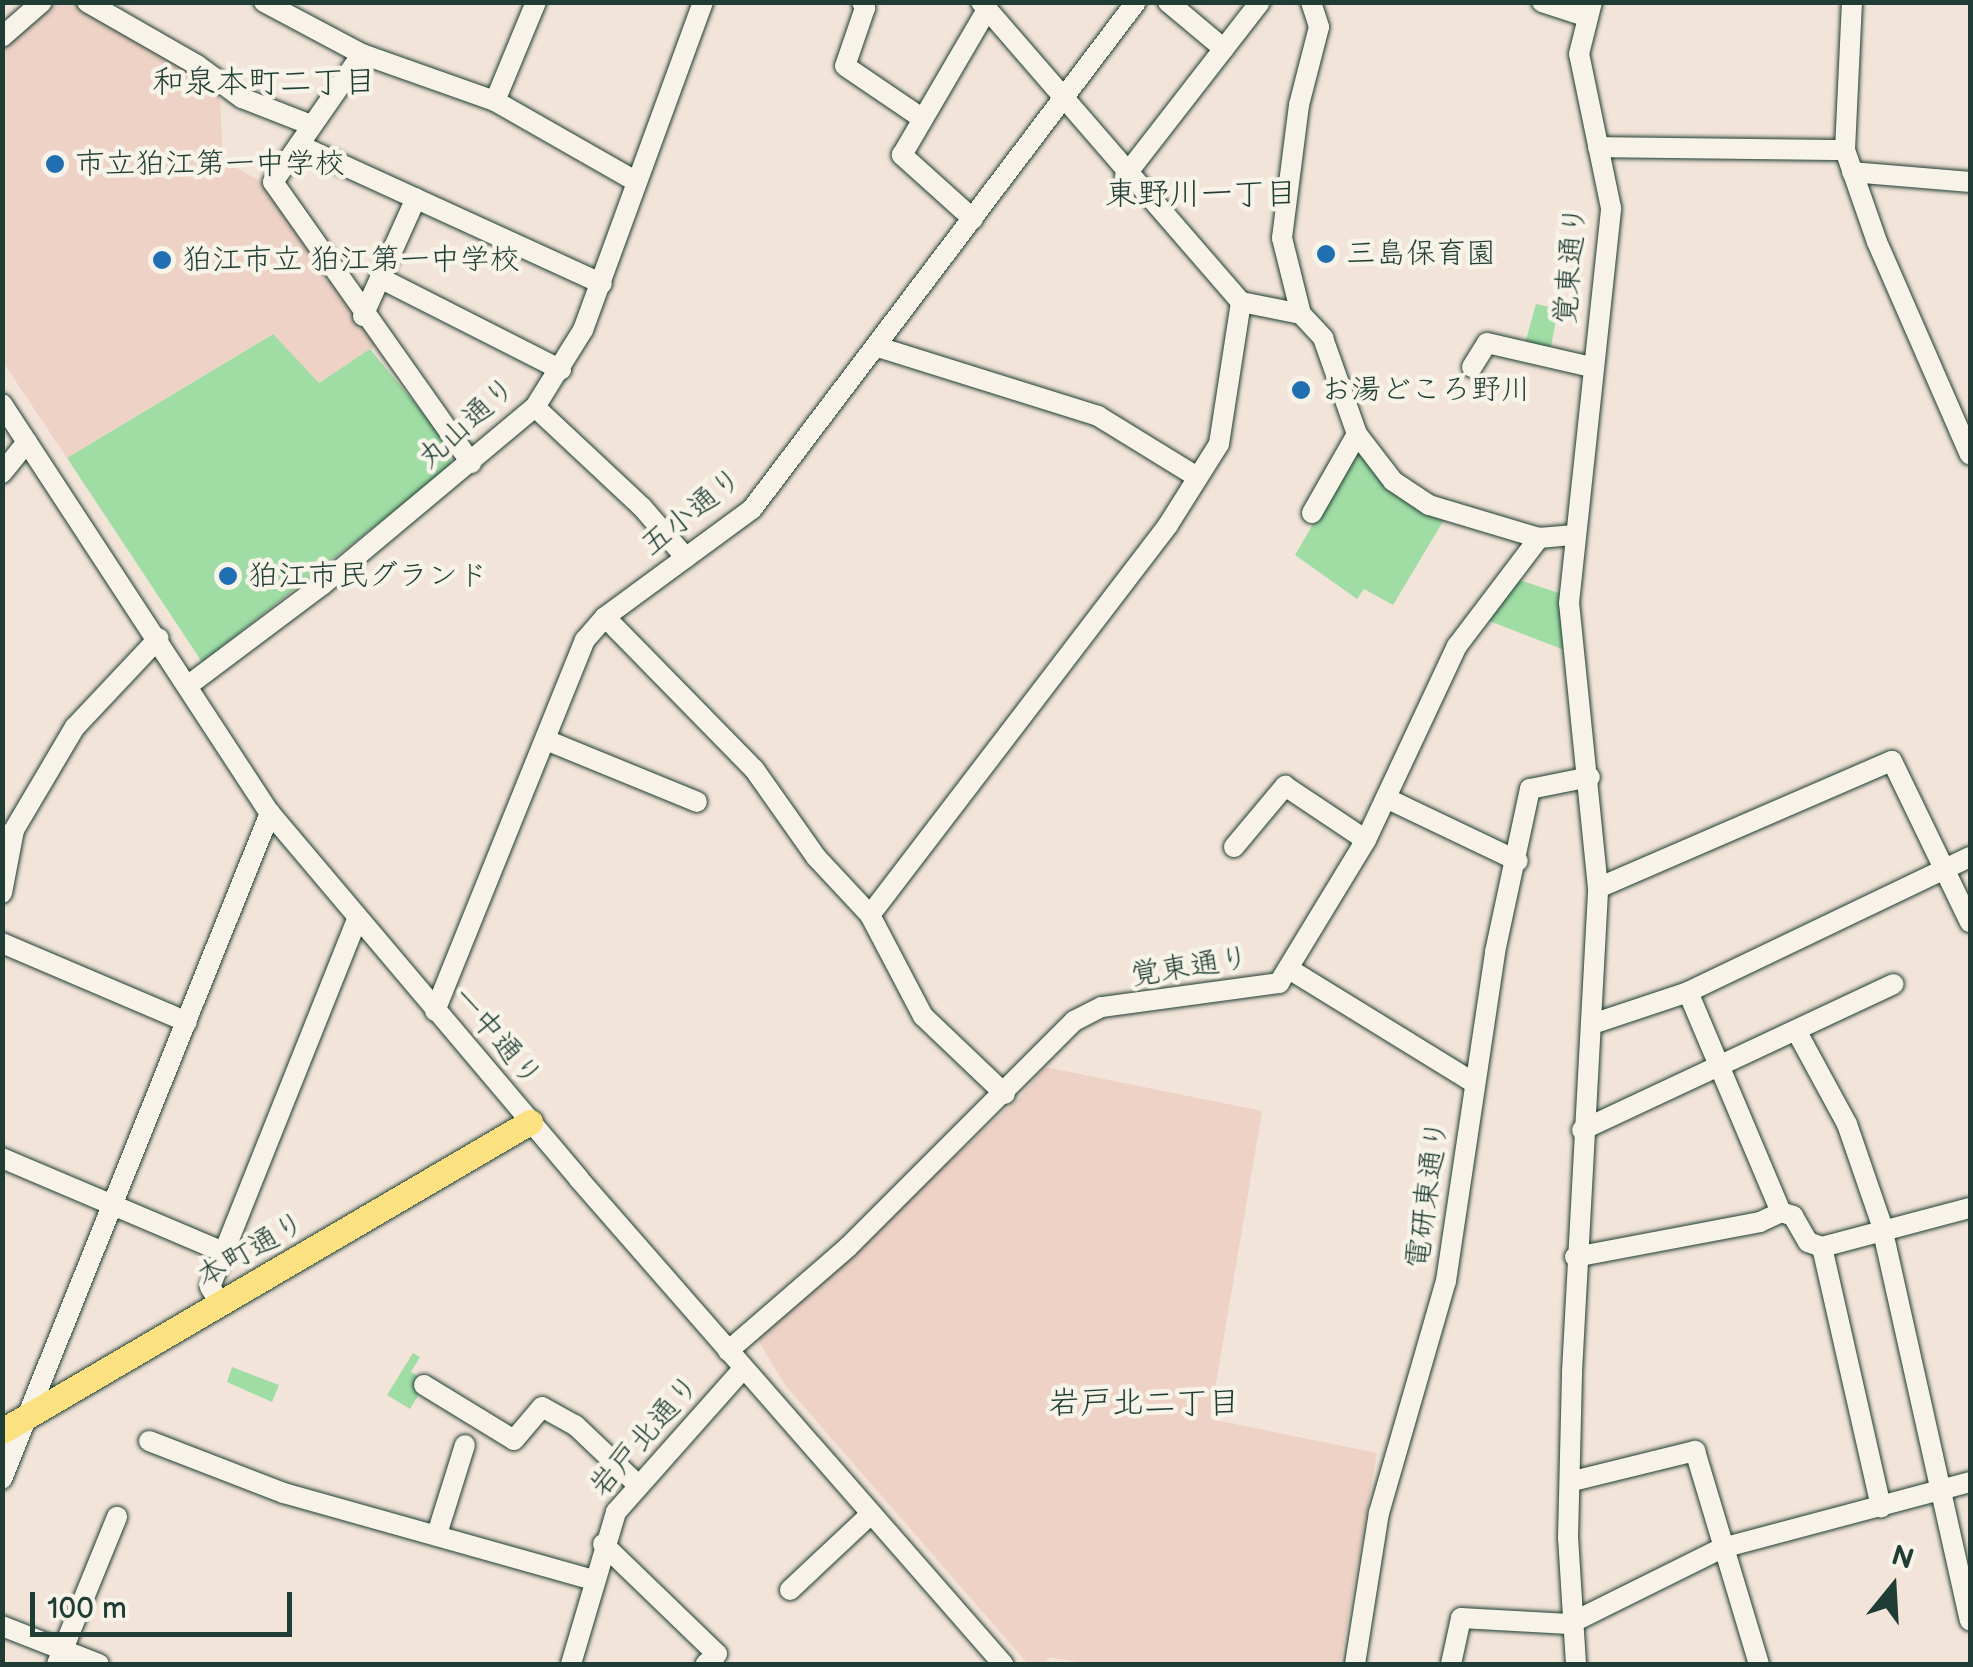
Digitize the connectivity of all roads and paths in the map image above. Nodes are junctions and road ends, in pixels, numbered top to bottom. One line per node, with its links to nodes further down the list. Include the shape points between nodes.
1 (42, 2): 15 (street)
2 (87, 2): 21 (street, via 198,64 242,98)
3 (264, 2): 17 (street)
4 (536, 2): 19 (street)
5 (703, 2): 27 (street, 丸山通り)
6 (862, 2): 20 (street, via 866,8 845,66)
7 (1136, 2): 18 (street, 五小通り)
8 (1168, 2): 16 (street)
9 (1260, 2): 16 (street)
10 (1311, 2): 34 (street, via 1319,28 1299,105 1282,238)
11 (1542, 2): 14 (street)
12 (1852, 2): 24 (street)
13 (985, 5): 18 (street); 20 (street)
14 (1590, 10): 23 (street, 覚東通り, via 1579,54)
15 (2, 37)
16 (1224, 49): 26 (street)
17 (362, 54): 19 (street); 21 (street)
18 (1066, 96): 26 (street); 30 (street, 五小通り)
19 (495, 101): 27 (street)
20 (923, 119): 30 (street, via 904,162)
21 (311, 125): 22 (street)
22 (299, 145): 29 (street); 35 (street, via 273,182)
23 (1598, 147): 24 (street); 37 (street, 覚東通り, via 1610,208)
24 (1845, 150): 25 (street)
25 (1852, 172): 28 (street); 44 (street)
26 (1126, 176): 33 (street)
27 (635, 181): 32 (street, 丸山通り)
28 (1970, 182)
29 (416, 198): 31 (street); 32 (street)
30 (973, 219): 36 (street, 五小通り)
31 (380, 278): 35 (street); 39 (street)
32 (602, 284): 39 (street, 丸山通り)
33 (1241, 302): 34 (street); 47 (street, via 1219,444)
34 (1301, 314): 42 (street, via 1323,338)
35 (363, 316): 45 (street)
36 (878, 346): 47 (street, via 1098,416); 51 (street, 五小通り, via 752,509)
37 (1592, 366): 38 (street, via 1488,343); 49 (street, 覚東通り)
38 (1472, 367)
39 (561, 370): 41 (street, 丸山通り)
40 (2, 404): 43 (street, 一中通り)
41 (535, 408): 45 (street, 丸山通り); 51 (street, via 642,507)
42 (1357, 434): 48 (street); 50 (street, via 1393,481 1429,505)
43 (27, 442): 46 (street); 53 (street, 一中通り)
44 (1970, 455)
45 (471, 463): 54 (street, 丸山通り)
46 (2, 473)
47 (1196, 478): 67 (street, via 1168,525)
48 (1312, 513)
49 (1572, 535): 50 (street); 56 (street, 覚東通り, via 1569,603)
50 (1539, 538): 57 (street, 覚東通り, via 1457,646)
51 (686, 558): 52 (street, 五小通り)
52 (605, 617): 55 (street, 五小通り, via 585,640); 67 (street, via 754,770 816,857)
53 (160, 638): 54 (street, 一中通り); 66 (street, via 75,727 14,830)
54 (190, 684): 59 (street, 一中通り)
55 (546, 740): 58 (street); 74 (street, 五小通り)
56 (1590, 777): 63 (street, 電研東通り, via 1530,789); 65 (street, 覚東通り)
57 (1386, 798): 60 (street, 覚東通り); 63 (street)
58 (696, 802)
59 (270, 813): 68 (street, 一中通り); 75 (street)
60 (1366, 840): 61 (street, via 1285,786); 71 (street, 覚東通り)
61 (1234, 847)
62 (1970, 857): 64 (street)
63 (1518, 861): 79 (street, 電研東通り)
64 (1945, 870): 65 (street, via 1892,761); 69 (street); 73 (street)
65 (1598, 888): 76 (street, 覚東通り)
66 (2, 893)
67 (870, 915): 80 (street, via 923,1016)
68 (357, 920): 74 (street, 一中通り); 89 (street)
69 (1970, 922)
70 (2, 944): 75 (street)
71 (1289, 968): 79 (street); 80 (street, 覚東通り, via 1279,984 1102,1007 1074,1021)
72 (1894, 984): 77 (street)
73 (1688, 992): 76 (street); 78 (street)
74 (436, 1011): 81 (street, 一中通り)
75 (187, 1022): 84 (street)
76 (1592, 1024): 82 (street, 覚東通り)
77 (1797, 1032): 78 (street); 87 (street, via 1848,1124)
78 (1716, 1068): 82 (street); 86 (street)
79 (1474, 1083): 121 (street, 電研東通り, via 1446,1280 1379,1512)
80 (1005, 1094): 92 (street, 覚東通り)
81 (530, 1122): 91 (main road, 本町通り); 92 (street, 一中通り)
82 (1582, 1130): 90 (street, 覚東通り)
83 (2, 1158): 84 (street)
84 (110, 1208): 89 (street); 95 (street)
85 (1970, 1208): 87 (street)
86 (1780, 1212): 88 (street, via 1793,1216 1808,1242); 90 (street, via 1760,1222)
87 (1883, 1232): 88 (street); 103 (street)
88 (1822, 1247): 104 (street)
89 (223, 1252): 91 (street, via 210,1287)
90 (1575, 1256): 100 (street, 覚東通り)
91 (221, 1306): 95 (main road, 本町通り)
92 (728, 1351): 93 (street, 一中通り)
93 (744, 1369): 102 (street, 岩戸北通り); 105 (street, 一中通り)
94 (424, 1385): 96 (street)
95 (29, 1416): 97 (main road, 本町通り); 99 (street)
96 (470, 1429): 102 (street, via 514,1440 542,1407 575,1425); 107 (street)
97 (2, 1431)
98 (148, 1442): 107 (street, via 284,1493)
99 (2, 1479)
100 (1573, 1481): 109 (street, via 1695,1450); 114 (street, 覚東通り)
101 (1970, 1482): 103 (street)
102 (637, 1484): 108 (street, 岩戸北通り)
103 (1936, 1492): 104 (street); 111 (street)
104 (1881, 1507): 109 (street)
105 (872, 1514): 112 (street); 118 (street, 一中通り)
106 (117, 1517): 116 (street)
107 (438, 1532): 110 (street)
108 (602, 1544): 110 (street, 岩戸北通り); 120 (street, via 716,1654)
109 (1722, 1548): 114 (street); 124 (street)
110 (594, 1580): 117 (street, 岩戸北通り)
111 (1966, 1586): 113 (street)
112 (790, 1590)
113 (1970, 1620)
114 (1569, 1624): 122 (street, via 1460,1618); 123 (street, 覚東通り)
115 (2, 1626): 116 (street)
116 (60, 1657): 119 (street)
117 (576, 1662)
118 (996, 1662)
119 (99, 1664)
120 (706, 1664)
121 (1360, 1664)
122 (1451, 1664)
123 (1576, 1664)
124 (1759, 1664)

